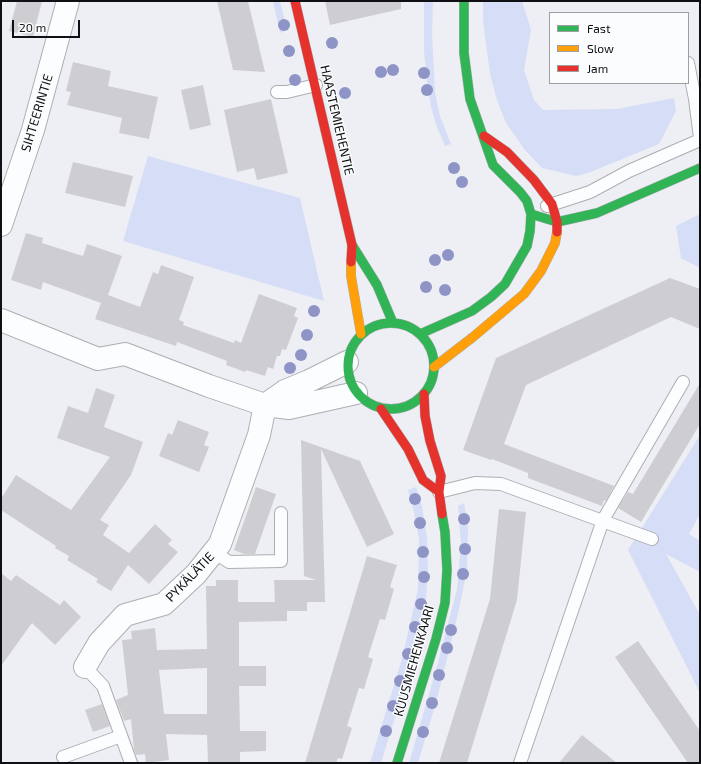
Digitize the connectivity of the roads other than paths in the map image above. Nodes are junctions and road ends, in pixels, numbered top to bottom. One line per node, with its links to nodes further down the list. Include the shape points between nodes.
1 (68, 1): 13 (street, SIHTEERINTIE, via 32,130)
2 (295, 1): 5 (main road, HAASTEMIEHENTIE)
3 (464, 1): 7 (main road, via 467,83 471,105)
4 (689, 67): 8 (lane)
5 (316, 85): 6 (lane); 14 (main road, HAASTEMIEHENTIE)
6 (277, 92)
7 (484, 136): 10 (main road, via 508,152); 11 (main road, via 493,165 527,201)
8 (700, 139): 10 (lane, via 590,192)
9 (700, 168): 12 (main road, via 597,213)
10 (552, 204): 11 (lane); 12 (main road)
11 (531, 214): 12 (main road); 18 (main road, via 527,246 505,284 472,311)
12 (557, 222): 20 (main road, via 555,243 541,271 524,294)
13 (1, 225)
14 (352, 245): 16 (main road, HAASTEMIEHENTIE, via 377,286); 17 (main road, HAASTEMIEHENTIE, via 351,276)
15 (1, 320): 24 (street, via 98,359 125,354)
16 (393, 323): 17 (main road, via 376,325); 18 (main road, via 405,325)
17 (361, 334): 19 (main road, via 355,341)
18 (420, 334): 20 (main road, via 430,346)
19 (347, 362): 22 (main road, via 350,380); 24 (street, via 285,391)
20 (434, 367): 23 (main road, via 432,381)
21 (683, 382): 28 (lane)
22 (356, 393): 24 (street, via 289,408); 25 (main road)
23 (424, 394): 25 (main road, via 404,408); 26 (main road, KUUSMIEHENKAARI, via 430,441 441,476)
24 (265, 405): 30 (street, PYKÄLÄTIE, via 259,435 220,544)
25 (381, 409): 26 (main road, via 408,449 423,480)
26 (439, 492): 28 (lane, via 475,483 501,484); 35 (main road, KUUSMIEHENKAARI, via 446,532 445,603)
27 (281, 512): 30 (lane, via 281,561 229,562)
28 (603, 520): 29 (lane); 36 (lane)
29 (652, 539)
30 (214, 552): 31 (street, PYKÄLÄTIE, via 196,574 164,604 124,615 99,643)
31 (86, 666): 32 (lane, via 103,686)
32 (121, 736): 33 (lane); 34 (lane)
33 (63, 757)
34 (131, 763)
35 (397, 763)
36 (520, 763)

